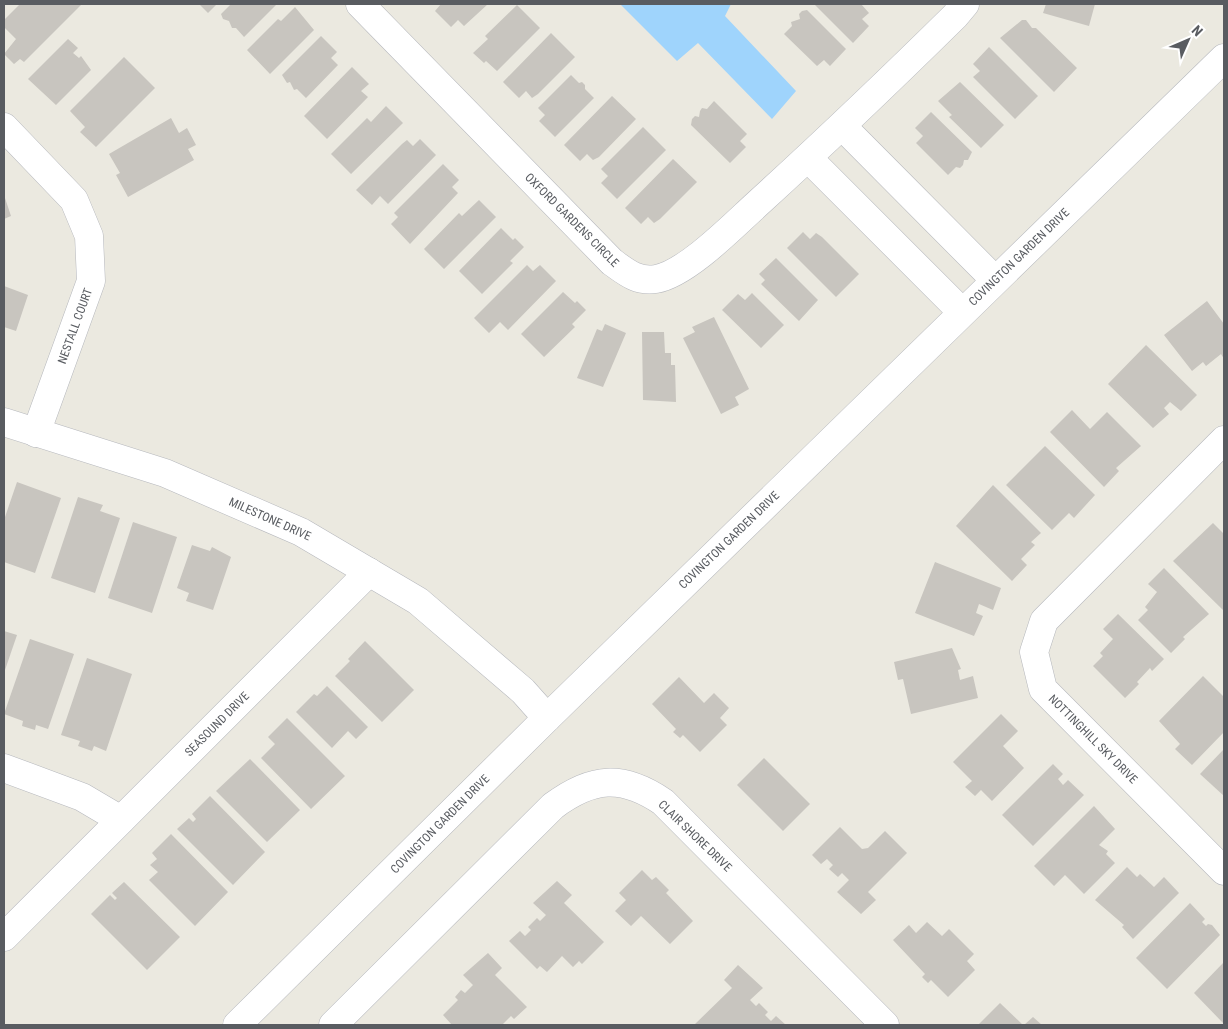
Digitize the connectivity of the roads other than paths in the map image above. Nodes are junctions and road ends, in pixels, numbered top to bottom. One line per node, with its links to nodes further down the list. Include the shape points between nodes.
1 (360, 4): 6 (street, OXFORD GARDENS CIRCLE, via 612,262 636,278 656,279 675,272 720,237)
2 (965, 4): 4 (street, OXFORD GARDENS CIRCLE)
3 (1224, 58): 7 (street, COVINGTON GARDEN DRIVE)
4 (842, 126): 6 (street, OXFORD GARDENS CIRCLE); 7 (street)
5 (4, 127): 10 (street, NESTALL COURT, via 74,200 89,236 91,281)
6 (808, 158): 8 (street)
7 (995, 280): 8 (street, COVINGTON GARDEN DRIVE)
8 (962, 312): 13 (street, COVINGTON GARDEN DRIVE)
9 (4, 422): 10 (street, MILESTONE DRIVE)
10 (36, 433): 12 (street, MILESTONE DRIVE, via 165,473 301,532)
11 (1224, 440): 16 (street, NOTTINGHILL SKY DRIVE, via 1044,621 1034,652 1043,688)
12 (369, 572): 13 (street, MILESTONE DRIVE, via 418,601 523,691); 15 (street, SEASOUND DRIVE)
13 (547, 718): 18 (street, COVINGTON GARDEN DRIVE)
14 (4, 768): 15 (street, via 82,797)
15 (121, 820): 17 (street, SEASOUND DRIVE)
16 (1224, 870)
17 (4, 937)
18 (237, 1025)
19 (332, 1025): 20 (street, CLAIR SHORE DRIVE, via 553,806 571,792 607,781 644,790 663,802)
20 (885, 1025)

